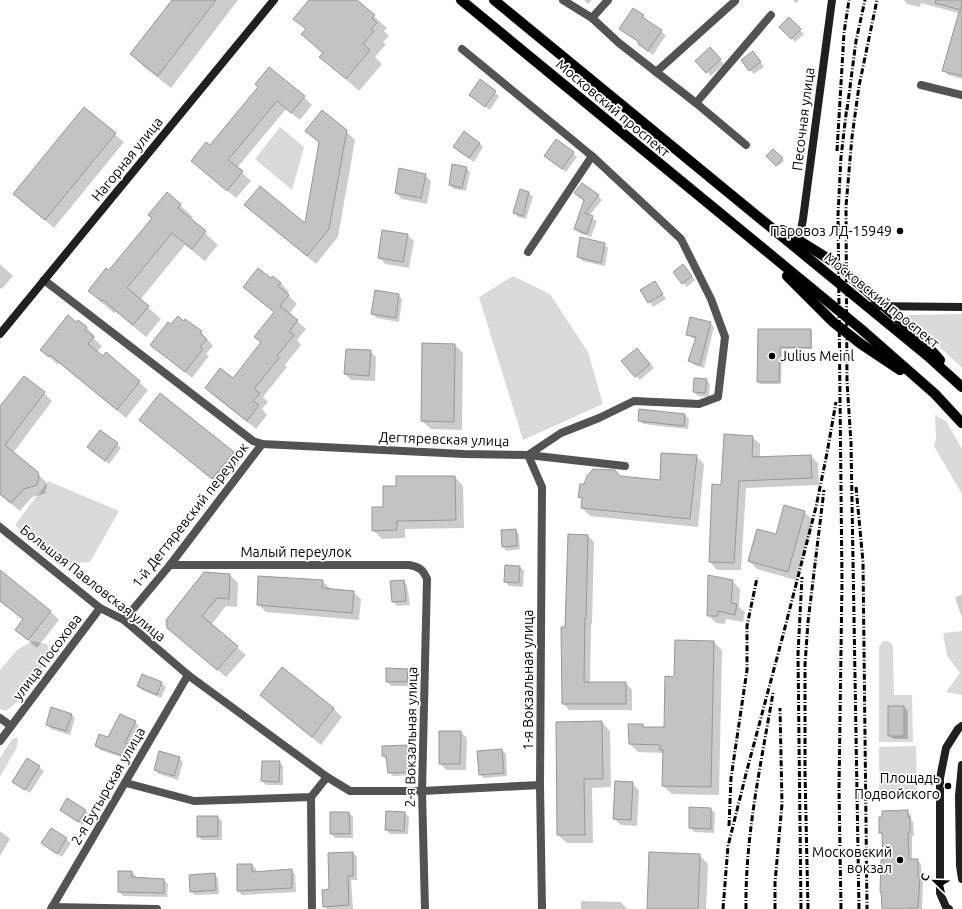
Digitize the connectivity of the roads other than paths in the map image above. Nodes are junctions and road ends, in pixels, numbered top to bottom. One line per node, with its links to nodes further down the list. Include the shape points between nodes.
1 (274, 0): 20 (main road, Нагорная улица)
2 (461, 0): 26 (main road, Московский проспект, via 747,237 833,322 922,385 944,403)
3 (494, 0): 17 (main road, Московский проспект)
4 (563, 0): 9 (street)
5 (608, 0): 9 (street)
6 (832, 0): 18 (main road, Песочная улица)
7 (735, 1): 11 (street)
8 (771, 15): 14 (street)
9 (592, 18): 11 (street)
10 (462, 49): 16 (street)
11 (656, 72): 14 (street)
12 (921, 85): 13 (street)
13 (962, 95)
14 (696, 103): 15 (street)
15 (746, 145)
16 (592, 156): 19 (street); 28 (street, via 681,239 711,298 725,337 718,397 699,404 634,402 561,433)
17 (746, 207): 18 (main road, Московский проспект); 21 (main road, Московский проспект)
18 (799, 240): 22 (main road, Московский проспект, via 832,262)
19 (528, 252)
20 (44, 280): 24 (main road, Нагорная улица); 27 (street, via 253,441)
21 (866, 306): 22 (main road); 25 (main road, Московский проспект)
22 (884, 306): 23 (main road); 25 (main road, Московский проспект, via 930,348)
23 (962, 307)
24 (0, 334)
25 (962, 386)
26 (962, 423)
27 (262, 444): 28 (street, Дегтяревская улица); 31 (street, 1-й Дегтяревский переулок)
28 (528, 455): 29 (street, Дегтяревская улица); 43 (street, 1-я Вокзальная улица, via 542,487)
29 (625, 466)
30 (0, 527): 33 (street, Большая Павловская улица)
31 (170, 565): 32 (street, Малый переулок, via 409,565); 34 (street, 1-й Дегтяревский переулок)
32 (420, 568): 44 (street, 2-я Вокзальная улица, via 425,572 427,579)
33 (100, 608): 34 (street, Большая Павловская улица); 37 (street, улица Посохова)
34 (124, 620): 35 (street, Большая Павловская улица)
35 (188, 675): 41 (street, Большая Павловская улица); 42 (street, 2-я Бутырская улица)
36 (0, 718): 37 (street)
37 (11, 726): 39 (street, улица Посохова)
38 (962, 726): 52 (main road, via 946,748 940,778 940,893)
39 (0, 741)
40 (962, 765): 46 (main road, via 959,796)
41 (327, 777): 44 (street, Большая Павловская улица, via 350,790); 45 (street)
42 (126, 783): 45 (street, via 194,801); 47 (street, 2-я Бутырская улица)
43 (540, 785): 44 (street, Большая Павловская улица); 51 (street, 1-я Вокзальная улица)
44 (422, 791): 50 (street, 2-я Вокзальная улица)
45 (311, 797): 49 (street)
46 (962, 879)
47 (52, 908): 48 (street)
48 (157, 909)
49 (312, 909)
50 (425, 909)
51 (542, 909)
52 (949, 909)

